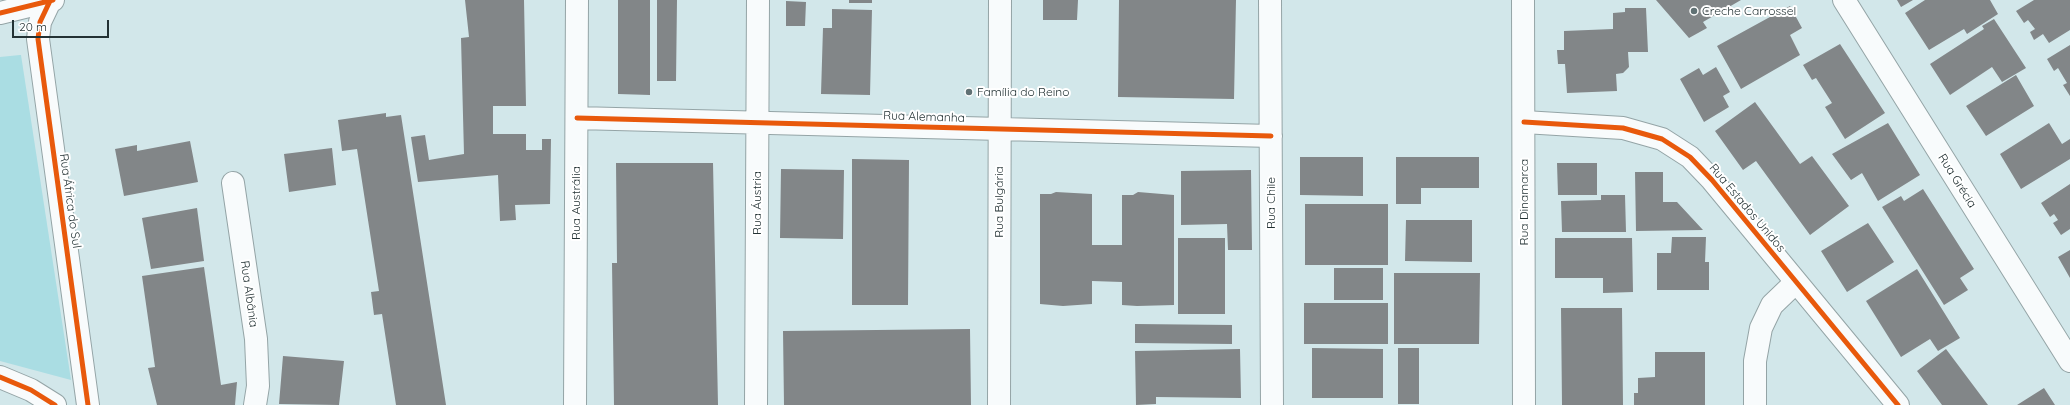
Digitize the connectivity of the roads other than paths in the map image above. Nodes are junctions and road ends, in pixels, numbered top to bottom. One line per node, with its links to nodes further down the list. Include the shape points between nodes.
1 (52, 0): 8 (street); 19 (street, Rua África do Sul, via 40,22 38,39)
2 (577, 0): 9 (street, Rua Austrália)
3 (758, 0): 10 (street, Rua Áustria)
4 (1000, 0): 12 (street, Rua Bulgária)
5 (1270, 0): 13 (street, Rua Chile)
6 (1523, 0): 11 (street, Rua Dinamarca)
7 (1844, 0): 16 (street, Rua Grécia)
8 (0, 14)
9 (577, 118): 10 (street, Rua Alemanha); 21 (street, Rua Austrália)
10 (757, 122): 12 (street, Rua Alemanha); 22 (street, Rua Áustria)
11 (1524, 122): 15 (street, Rua Estados Unidos, via 1622,128 1662,139 1690,157 1712,180); 25 (street, Rua Dinamarca)
12 (1000, 129): 13 (street, Rua Alemanha); 23 (street, Rua Bulgária)
13 (1271, 136): 24 (street, Rua Chile)
14 (234, 183): 20 (street, Rua Albânia, via 256,339 258,386)
15 (1796, 282): 26 (street, via 1772,305 1761,328 1755,361); 27 (street, Rua Estados Unidos)
16 (2070, 361)
17 (0, 377): 18 (street, via 31,390)
18 (55, 405)
19 (88, 405)
20 (255, 405)
21 (575, 405)
22 (756, 405)
23 (999, 405)
24 (1272, 405)
25 (1524, 405)
26 (1755, 405)
27 (1898, 405)

